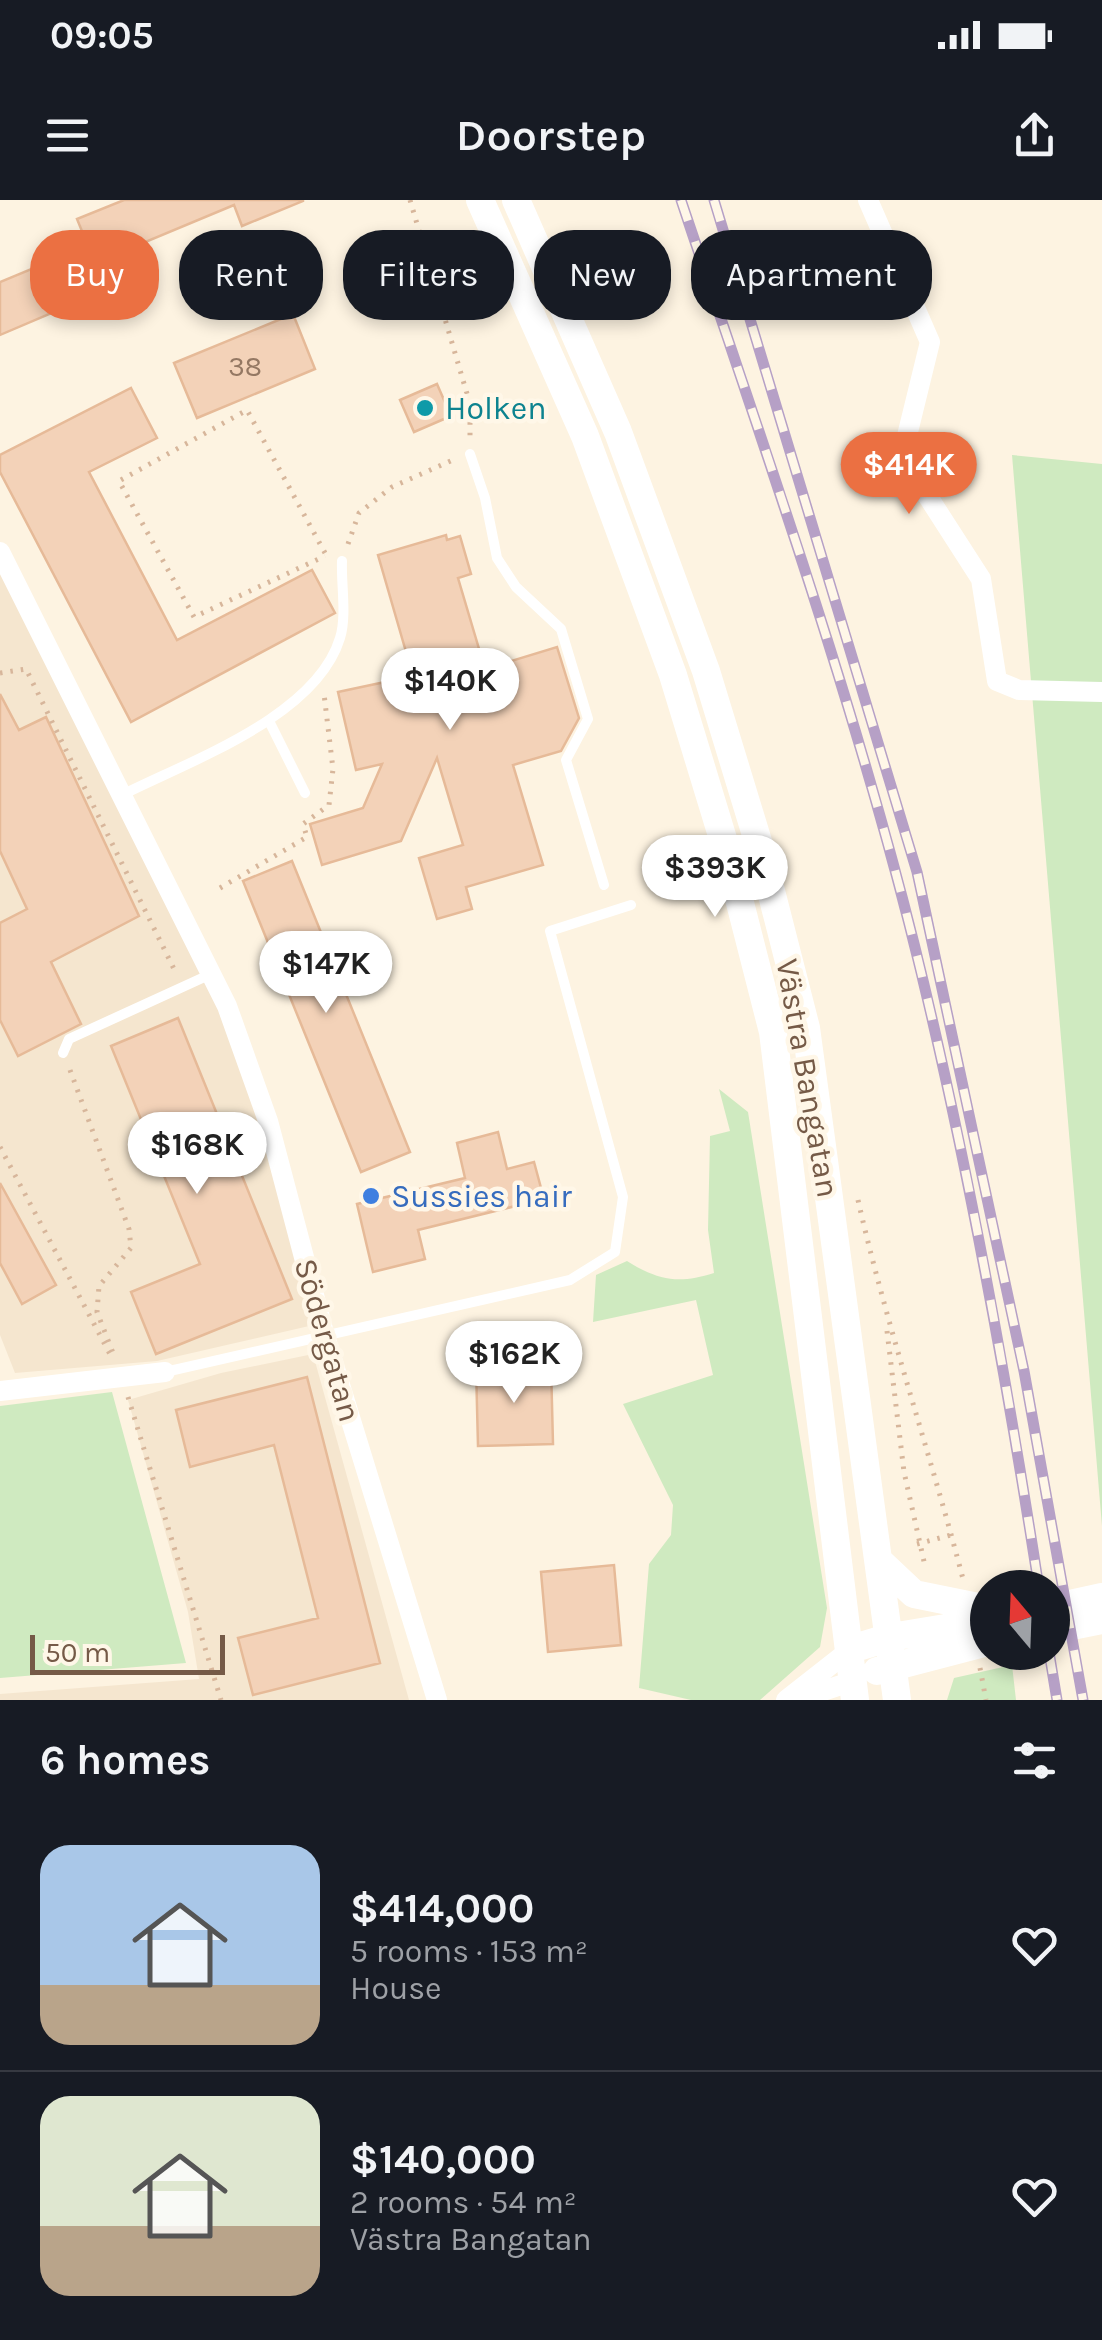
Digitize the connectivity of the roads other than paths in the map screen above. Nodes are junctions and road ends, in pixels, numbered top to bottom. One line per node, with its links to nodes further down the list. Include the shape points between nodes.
1 (480, 200): 27 (street, Västra Bangatan, via 585,436 673,675 774,1032)
2 (516, 200): 18 (street, Västra Bangatan, via 618,432 706,672 760,848 806,1028)
3 (868, 200): 7 (street, via 930,342 905,444 916,478 981,580 996,681 1019,690)
4 (470, 454): 11 (lane, via 497,558 516,587 561,629 588,719 566,760)
5 (0, 552): 10 (street, Södergatan)
6 (342, 561): 8 (lane, via 341,636 322,676)
7 (1102, 692)
8 (269, 721): 9 (lane); 10 (lane)
9 (306, 793)
10 (119, 796): 13 (street, Södergatan)
11 (604, 885)
12 (631, 905): 15 (lane, via 550,931 624,1197 615,1252 570,1280)
13 (212, 974): 14 (lane, via 69,1039); 15 (street, Södergatan, via 268,1121)
14 (63, 1053)
15 (324, 1332): 16 (lane); 30 (street, Södergatan)
16 (165, 1372): 17 (street)
17 (0, 1391)
18 (880, 1562): 25 (street); 28 (street, Västra Bangatan)
19 (1102, 1597): 20 (street)
20 (1070, 1604)
21 (970, 1618): 25 (street)
22 (1102, 1620): 24 (street)
23 (970, 1624): 25 (street)
24 (1070, 1626)
25 (950, 1627): 26 (street); 28 (street)
26 (970, 1635)
27 (851, 1649): 28 (street); 29 (street, Västra Bangatan); 31 (street)
28 (892, 1651): 29 (street); 33 (street, Västra Bangatan)
29 (854, 1691): 32 (street)
30 (436, 1700)
31 (786, 1700)
32 (796, 1700)
33 (897, 1700)

